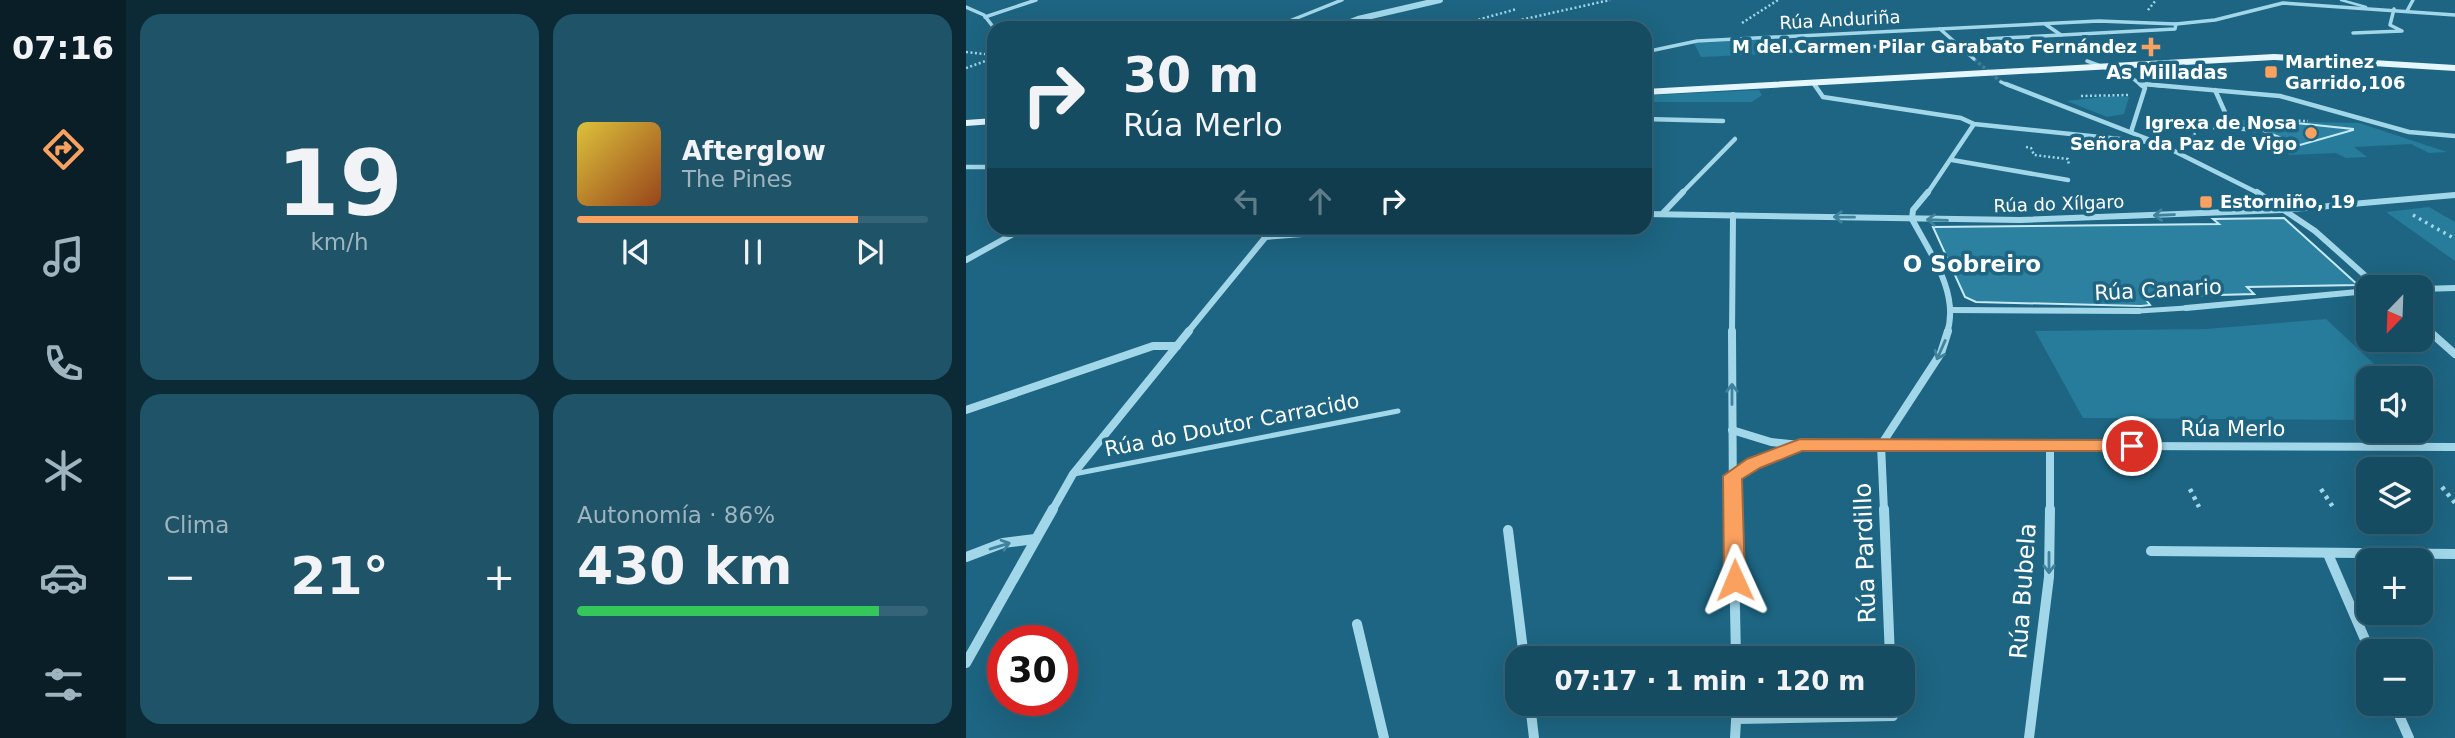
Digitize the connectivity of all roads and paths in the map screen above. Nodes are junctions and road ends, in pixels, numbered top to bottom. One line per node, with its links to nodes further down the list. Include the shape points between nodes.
1 (1036, 0): 13 (street)
2 (1342, 0): 15 (street)
3 (1440, 0): 16 (street)
4 (1610, 0): 18 (path)
5 (2341, 0): 8 (lane)
6 (2413, 0): 11 (street)
7 (966, 7): 13 (street)
8 (2366, 7): 10 (street, Rúa Anduriña); 20 (street, Rúa Anduriña, via 2283,3 2215,20)
9 (1517, 9): 17 (path)
10 (2394, 9): 11 (street, Rúa Anduriña); 22 (street, via 2390,25 2402,31)
11 (2407, 10): 12 (street, Rúa Anduriña)
12 (2455, 15)
13 (985, 17): 14 (street)
14 (988, 21)
15 (1290, 21)
16 (1353, 21)
17 (1473, 21)
18 (1518, 21)
19 (2045, 24): 20 (street, Rúa Anduriña); 21 (street, Rúa Anduriña); 24 (street)
20 (2176, 24): 24 (street, via 2175,29)
21 (1940, 29): 23 (street, Rúa Anduriña); 33 (street)
22 (2353, 33)
23 (1823, 35): 27 (street); 28 (street, Rúa Anduriña, via 1697,41)
24 (2062, 35): 25 (street)
25 (1983, 39)
26 (1904, 45): 27 (street)
27 (1837, 49): 30 (street)
28 (1652, 51)
29 (966, 52): 31 (path)
30 (1775, 52)
31 (987, 55)
32 (987, 59): 36 (path)
33 (1973, 59)
34 (2087, 61): 35 (street); 37 (main road, via 2274,52); 41 (main road)
35 (2104, 67): 37 (main road, via 2256,58); 39 (main road); 40 (street)
36 (966, 68)
37 (2455, 68)
38 (2001, 82): 45 (street)
39 (1813, 83): 43 (main road); 52 (street, via 1823,97 1961,118)
40 (2143, 84): 42 (street); 44 (street)
41 (1652, 85)
42 (2215, 90): 53 (street); 58 (street, via 2280,96 2409,132)
43 (1652, 92)
44 (2143, 97): 45 (path, via 2116,94); 57 (street)
45 (2053, 102): 57 (street)
46 (1652, 119): 48 (street)
47 (2266, 120): 49 (path)
48 (1723, 121)
49 (2320, 121)
50 (987, 122): 51 (main road)
51 (966, 123)
52 (1974, 124): 60 (street); 62 (street)
53 (2232, 128): 55 (street); 60 (path, via 2197,129 2193,136)
54 (987, 130): 56 (main road)
55 (2256, 130)
56 (966, 131)
57 (2130, 132): 60 (street)
58 (2455, 136)
59 (1735, 139): 69 (street)
60 (2160, 144): 68 (street, via 2238,181)
61 (2020, 147): 65 (path, via 2031,148 2034,155 2068,159)
62 (1952, 160): 65 (street); 72 (street, via 1913,210)
63 (966, 167): 64 (street)
64 (987, 167)
65 (2069, 178)
66 (2455, 194): 68 (street, Rúa do Xílgaro)
67 (2403, 209): 76 (path)
68 (2282, 210): 72 (street, Rúa do Xílgaro, one-way to 72, via 2020,220); 78 (street, via 2305,223)
69 (1663, 213): 70 (street, Rúa do Xílgaro); 71 (street, Rúa do Xílgaro)
70 (1652, 214)
71 (1733, 215): 72 (street, Rúa do Xílgaro, one-way to 71); 90 (street, one-way to 71)
72 (1912, 219): 83 (street, via 1947,286)
73 (1011, 235): 77 (street)
74 (1291, 235): 75 (street)
75 (1265, 237): 86 (street, Rúa do Doutor Carracido)
76 (2455, 239)
77 (966, 260)
78 (2364, 275)
79 (2455, 288): 80 (street)
80 (2433, 289)
81 (2356, 292): 82 (street, Rúa Canario)
82 (2186, 308): 84 (street, Rúa Canario)
83 (1950, 310): 84 (street, Rúa Canario); 92 (street, one-way to 92, via 1951,323 1941,353)
84 (2139, 311)
85 (2433, 335): 87 (street)
86 (1177, 346): 88 (street, via 1153,346); 95 (street, Rúa do Doutor Carracido)
87 (2455, 354)
88 (966, 410)
89 (1398, 411): 95 (lane, Rúa do Doutor Carracido)
90 (1732, 430): 91 (street, Rúa Merlo); 96 (street)
91 (1800, 445): 92 (street, Rúa Merlo); 96 (street, Rúa Merlo)
92 (1881, 445): 93 (street, Rúa Merlo); 113 (street, Rúa Pardillo)
93 (2050, 446): 94 (street, Rúa Merlo); 122 (street, Rúa Bubela, one-way to 122, via 2049,577)
94 (2455, 447)
95 (1073, 474): 104 (street, Rúa do Doutor Carracido)
96 (1732, 476): 112 (street)
97 (2442, 487): 100 (path)
98 (2190, 489): 101 (path)
99 (2321, 489): 102 (path)
100 (2455, 503)
101 (2199, 507)
102 (2333, 507)
103 (1507, 530): 111 (street)
104 (1035, 538): 108 (street, one-way to 104, via 1003,543); 114 (street, Rúa do Doutor Carracido)
105 (2151, 551): 106 (street)
106 (2328, 554): 107 (street); 110 (street)
107 (2455, 554)
108 (966, 557)
109 (1357, 624): 119 (street)
110 (2365, 639)
111 (1522, 646)
112 (1736, 646)
113 (1889, 646)
114 (966, 663)
115 (1531, 716): 120 (street)
116 (1893, 716): 118 (street)
117 (2399, 716): 123 (street)
118 (1737, 719): 121 (street)
119 (1384, 738)
120 (1534, 738)
121 (1735, 738)
122 (2029, 738)
123 (2409, 738)

